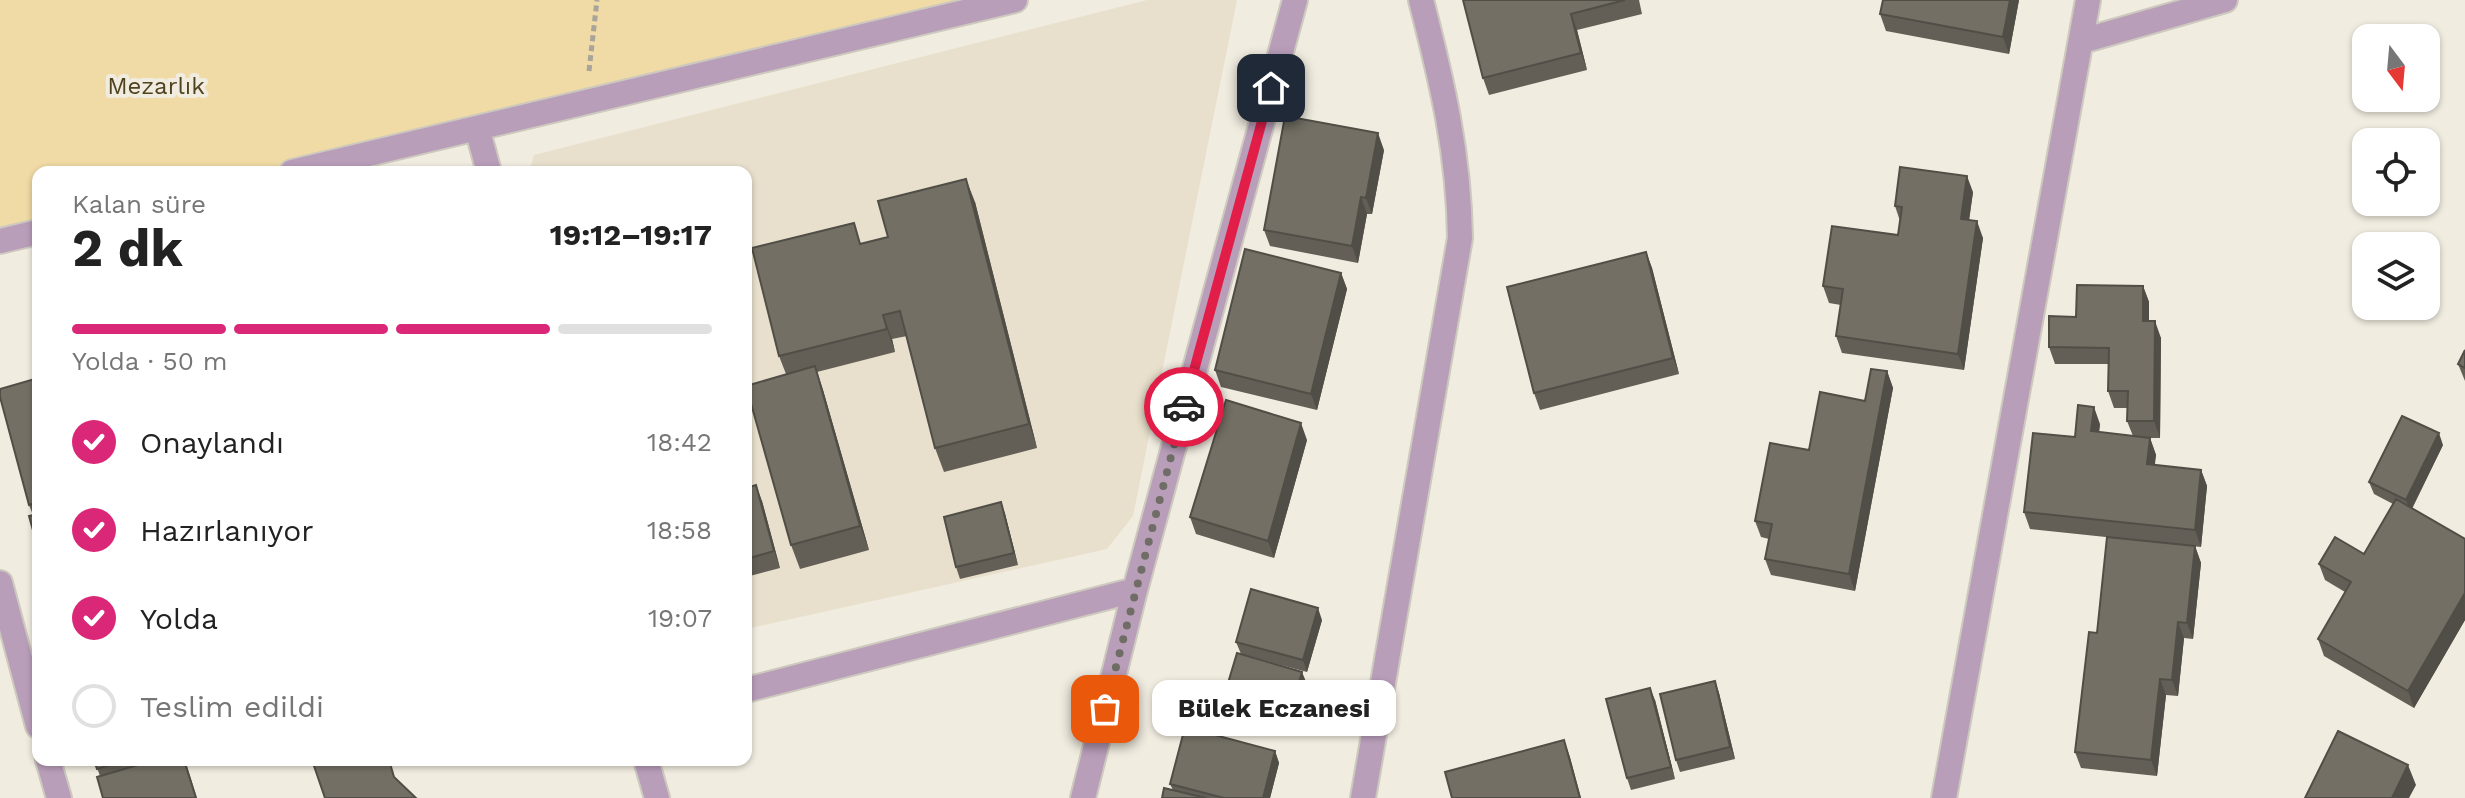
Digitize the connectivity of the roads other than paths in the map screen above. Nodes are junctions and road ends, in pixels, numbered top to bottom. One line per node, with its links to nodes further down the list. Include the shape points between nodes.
1 (1015, 0): 7 (street)
2 (1295, 0): 13 (street)
3 (1421, 0): 21 (street, via 1450,115 1460,238)
4 (2088, 0): 6 (street)
5 (2225, 0): 6 (street)
6 (2082, 41): 22 (street)
7 (477, 128): 8 (street); 9 (street)
8 (317, 166)
9 (487, 166)
10 (32, 233): 11 (street)
11 (0, 241)
12 (0, 583): 15 (street)
13 (1135, 590): 14 (street); 20 (street)
14 (752, 688)
15 (32, 703)
16 (50, 766): 18 (street)
17 (648, 766): 19 (street)
18 (59, 798)
19 (657, 798)
20 (1083, 798)
21 (1363, 798)
22 (1944, 798)

